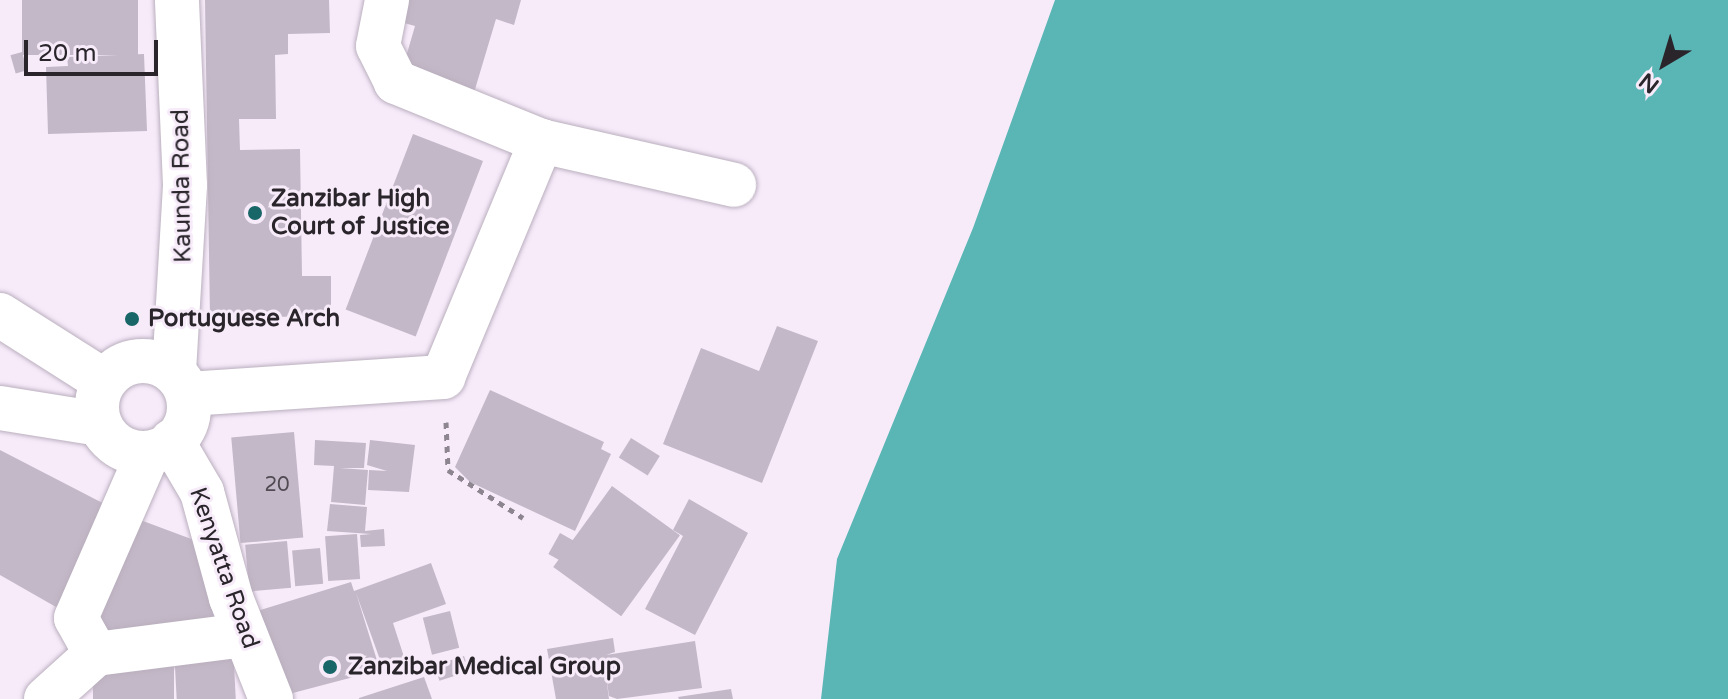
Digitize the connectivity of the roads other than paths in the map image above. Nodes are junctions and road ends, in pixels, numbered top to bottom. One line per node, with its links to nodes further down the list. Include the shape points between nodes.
1 (177, 0): 7 (street, Kaunda Road, via 185,185)
2 (387, 0): 3 (street, via 378,46 396,82)
3 (541, 141): 4 (street); 7 (street, via 443,377)
4 (734, 185)
5 (0, 315): 6 (street)
6 (104, 381): 7 (street, via 136,361); 9 (street)
7 (181, 383): 10 (street, via 188,420)
8 (0, 408): 9 (street)
9 (100, 424): 10 (street, via 119,446)
10 (160, 447): 11 (street, Kenyatta Road, via 202,492); 12 (street, via 76,618)
11 (245, 635): 12 (street); 14 (street, Kenyatta Road)
12 (96, 654): 13 (street)
13 (46, 699)
14 (271, 699)

